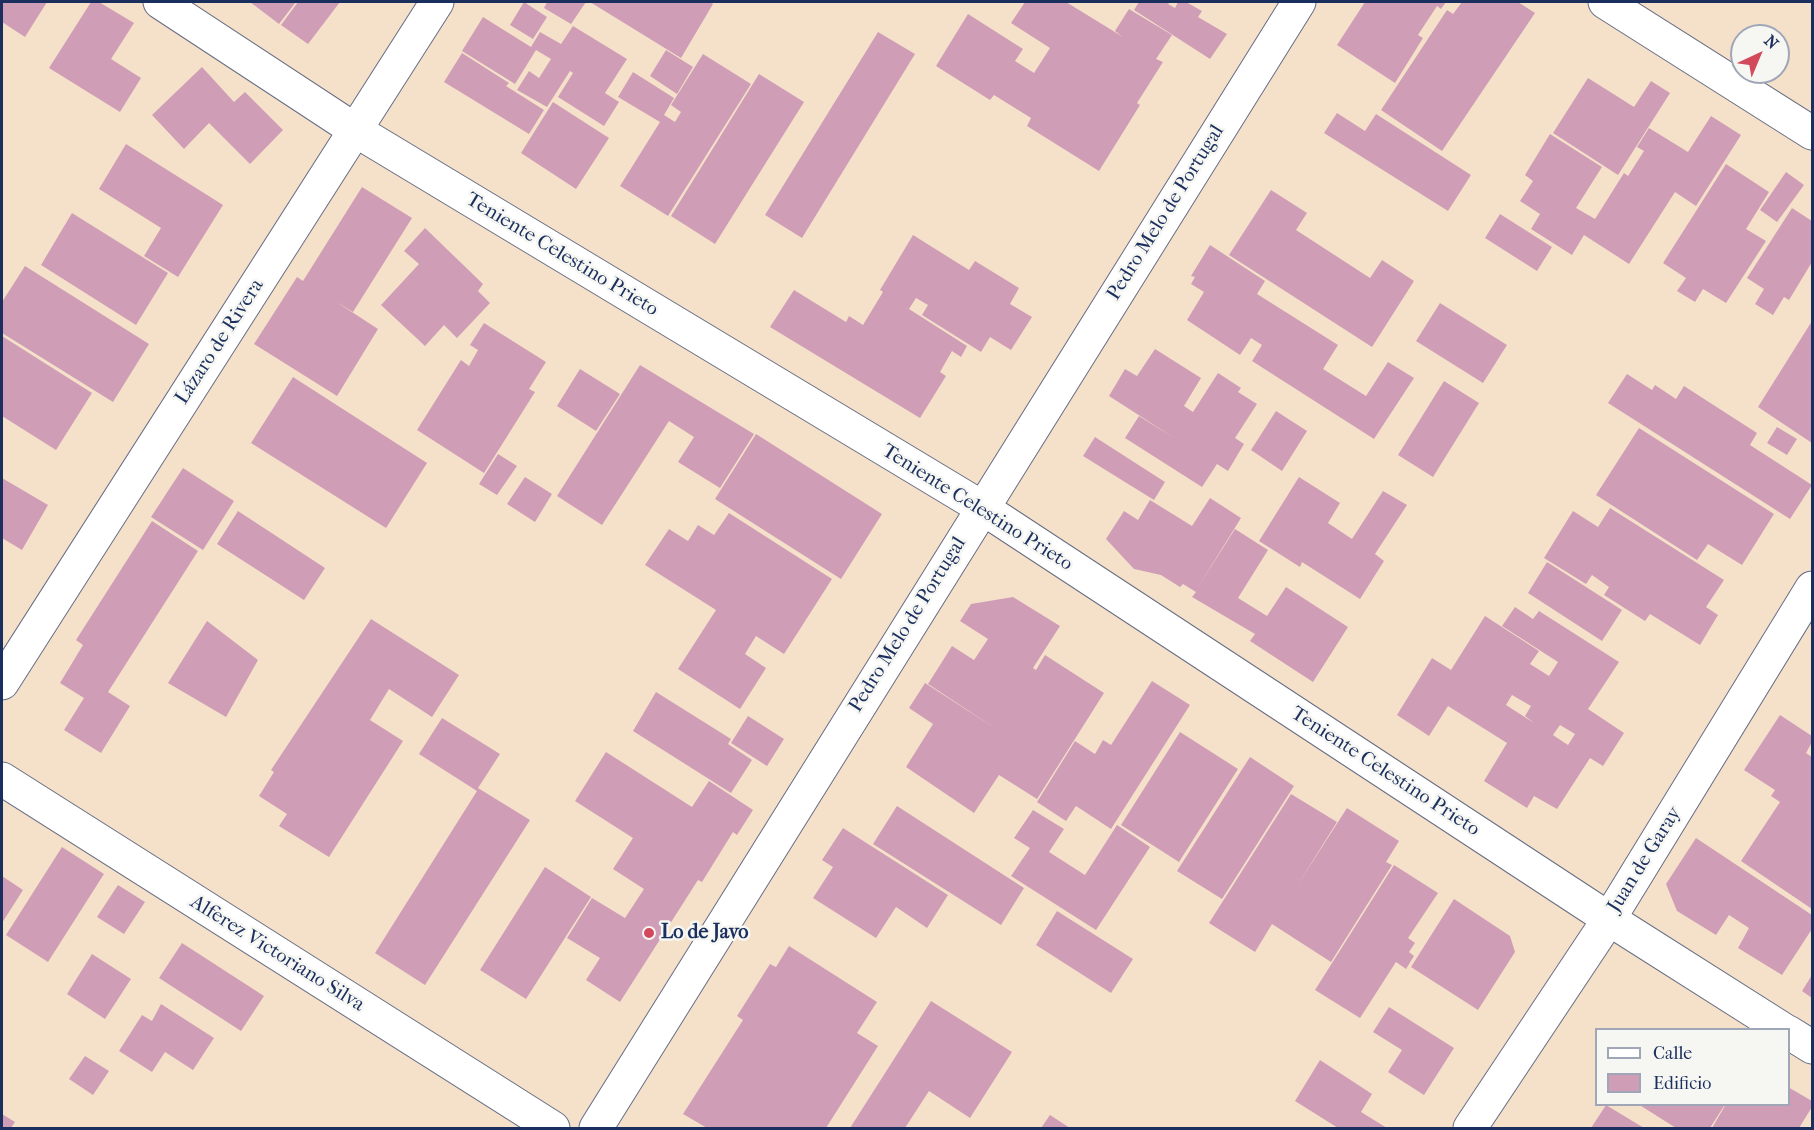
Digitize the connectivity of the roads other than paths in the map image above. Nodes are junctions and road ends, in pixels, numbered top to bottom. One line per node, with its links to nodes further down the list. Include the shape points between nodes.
1 (160, 2): 5 (street, Teniente Celestino Prieto)
2 (437, 2): 5 (street, Lázaro de Rivera)
3 (1299, 2): 7 (street, Pedro Melo de Portugal)
4 (1605, 2): 6 (street)
5 (355, 130): 7 (street, Teniente Celestino Prieto); 9 (street, Lázaro de Rivera)
6 (1812, 133)
7 (981, 507): 11 (street, Teniente Celestino Prieto); 16 (street, Pedro Melo de Portugal)
8 (1812, 588): 11 (street, Juan de Garay)
9 (2, 683)
10 (2, 778): 15 (street, Alferez Victoriano Silva)
11 (1609, 919): 12 (street, Teniente Celestino Prieto); 17 (street, Juan de Garay)
12 (1782, 1028)
13 (1790, 1033): 14 (street)
14 (1812, 1047)
15 (553, 1128)
16 (596, 1128)
17 (1470, 1128)

